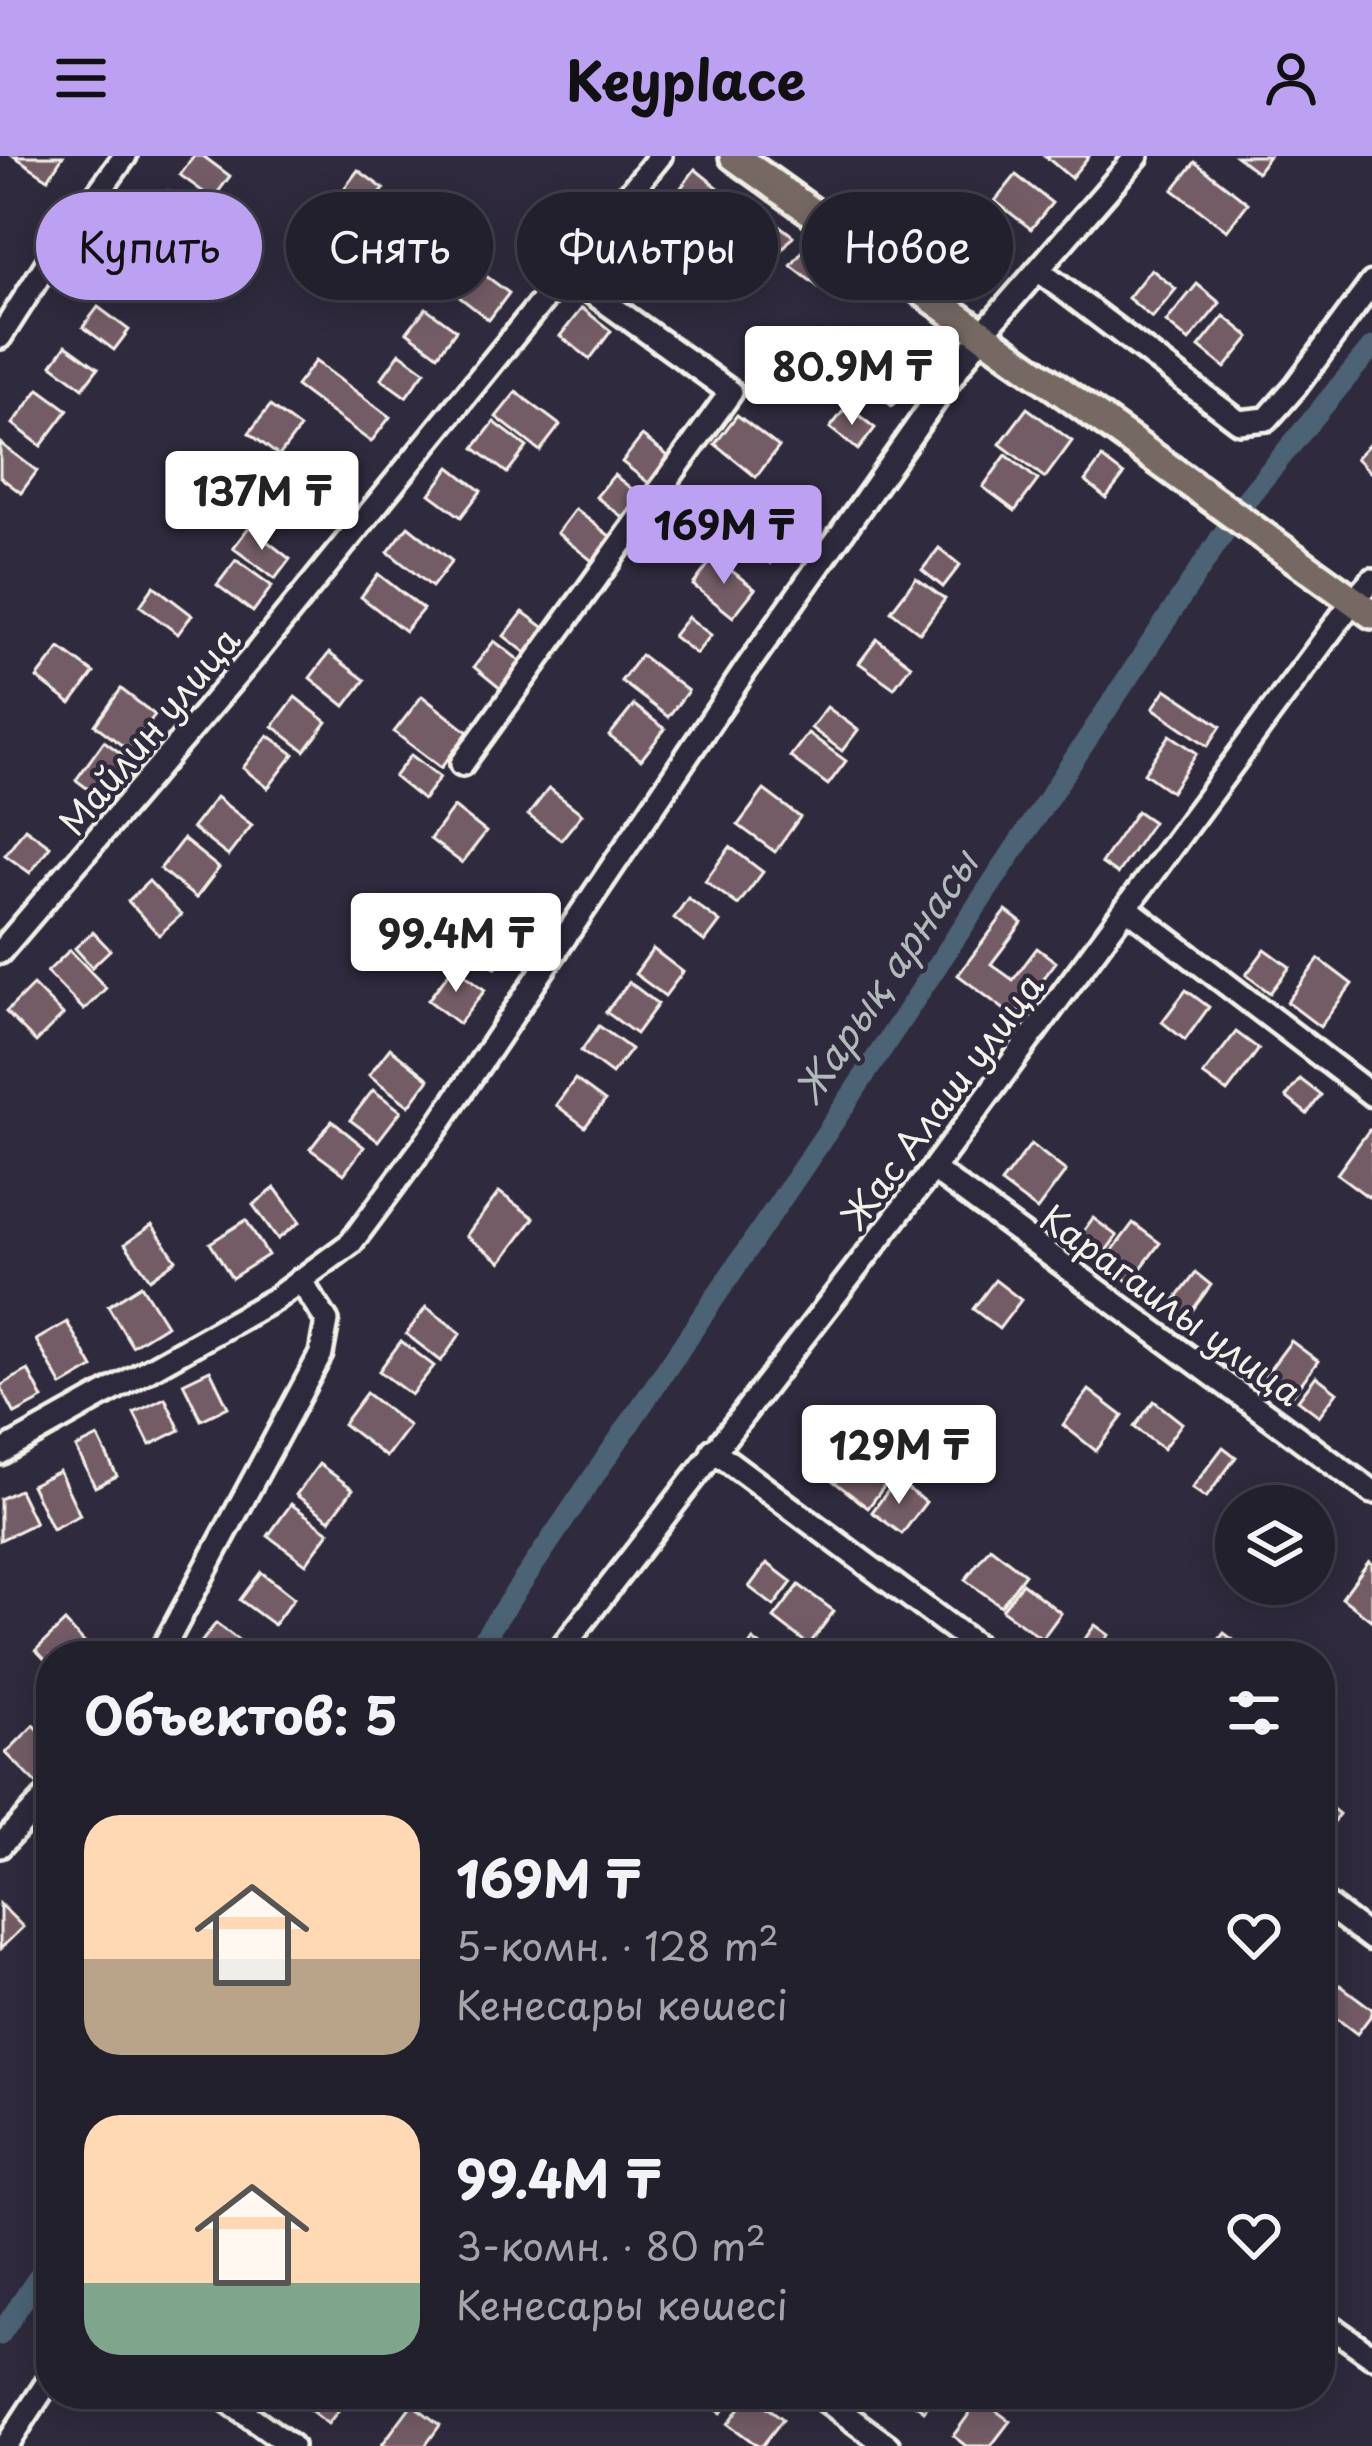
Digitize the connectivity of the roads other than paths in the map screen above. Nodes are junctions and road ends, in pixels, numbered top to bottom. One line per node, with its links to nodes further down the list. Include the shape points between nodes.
1 (125, 156): 11 (street)
2 (660, 156): 5 (street, Майлин улица)
3 (734, 156): 10 (main road)
4 (1137, 156): 6 (street)
5 (631, 192)
6 (1038, 270): 7 (street, via 1239,422 1267,419); 10 (street)
7 (1372, 283)
8 (543, 300): 15 (street, Майлин улица)
9 (603, 300): 13 (street, via 731,392)
10 (982, 334): 12 (main road, via 1256,530); 18 (street, via 437,1127 351,1243)
11 (0, 337)
12 (1366, 598): 14 (street, Жас Алаш улица)
13 (462, 764)
14 (1127, 908): 16 (street); 17 (street, Жас Алаш улица)
15 (0, 952)
16 (1372, 1095)
17 (933, 1169): 19 (street, Жас Алаш улица); 21 (street, Карагаилы улица)
18 (300, 1280): 20 (street); 22 (street, via 327,1322 322,1354)
19 (713, 1450): 23 (street, Жас Алаш улица); 24 (street)
20 (0, 1453)
21 (1372, 1492)
22 (167, 1641)
23 (567, 1641)
24 (970, 1641)
25 (36, 1808): 26 (street)
26 (0, 1846)
27 (1335, 1911): 28 (street)
28 (1372, 1939)
29 (1335, 2330): 30 (street)
30 (1372, 2356)
31 (36, 2400): 34 (street)
32 (240, 2409): 35 (street)
33 (837, 2409): 36 (street)
34 (6, 2446)
35 (291, 2446)
36 (888, 2446)

